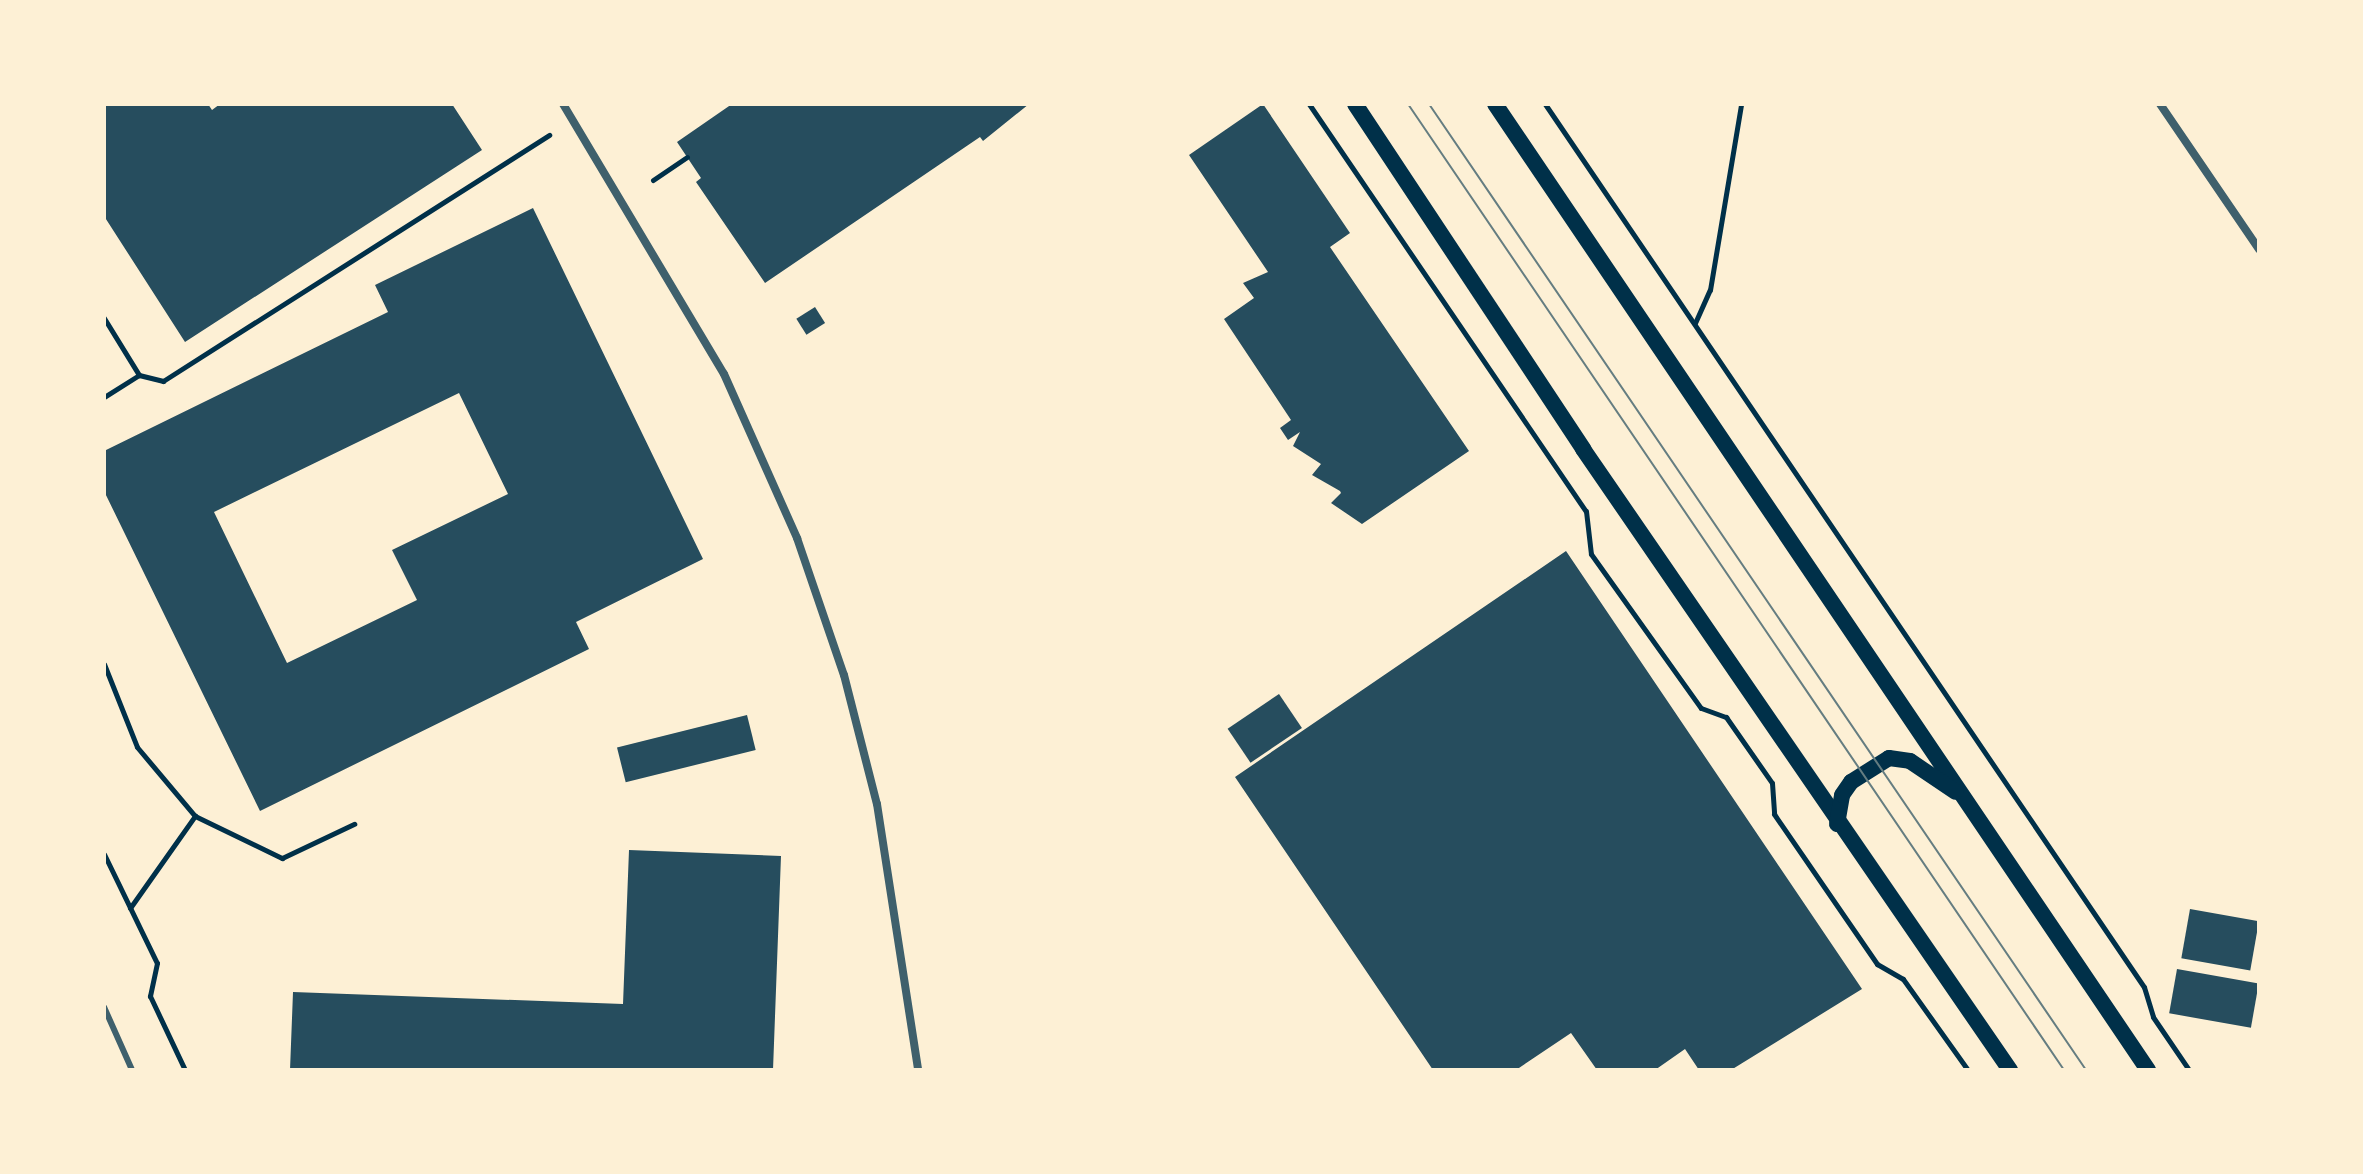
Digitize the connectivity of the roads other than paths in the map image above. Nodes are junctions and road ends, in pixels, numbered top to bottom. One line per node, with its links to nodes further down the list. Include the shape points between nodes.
1 (563, 104): 10 (street, via 724,374 797,538 844,675 877,804)
2 (1355, 104): 7 (main road)
3 (1495, 104): 6 (main road)
4 (2160, 104): 5 (street)
5 (2259, 249)
6 (1964, 798): 7 (main road, via 1910,761 1889,758 1851,782 1842,795); 12 (main road)
7 (1837, 824): 11 (main road)
8 (104, 1007): 9 (lane)
9 (132, 1070)
10 (918, 1070)
11 (2010, 1070)
12 (2148, 1070)

